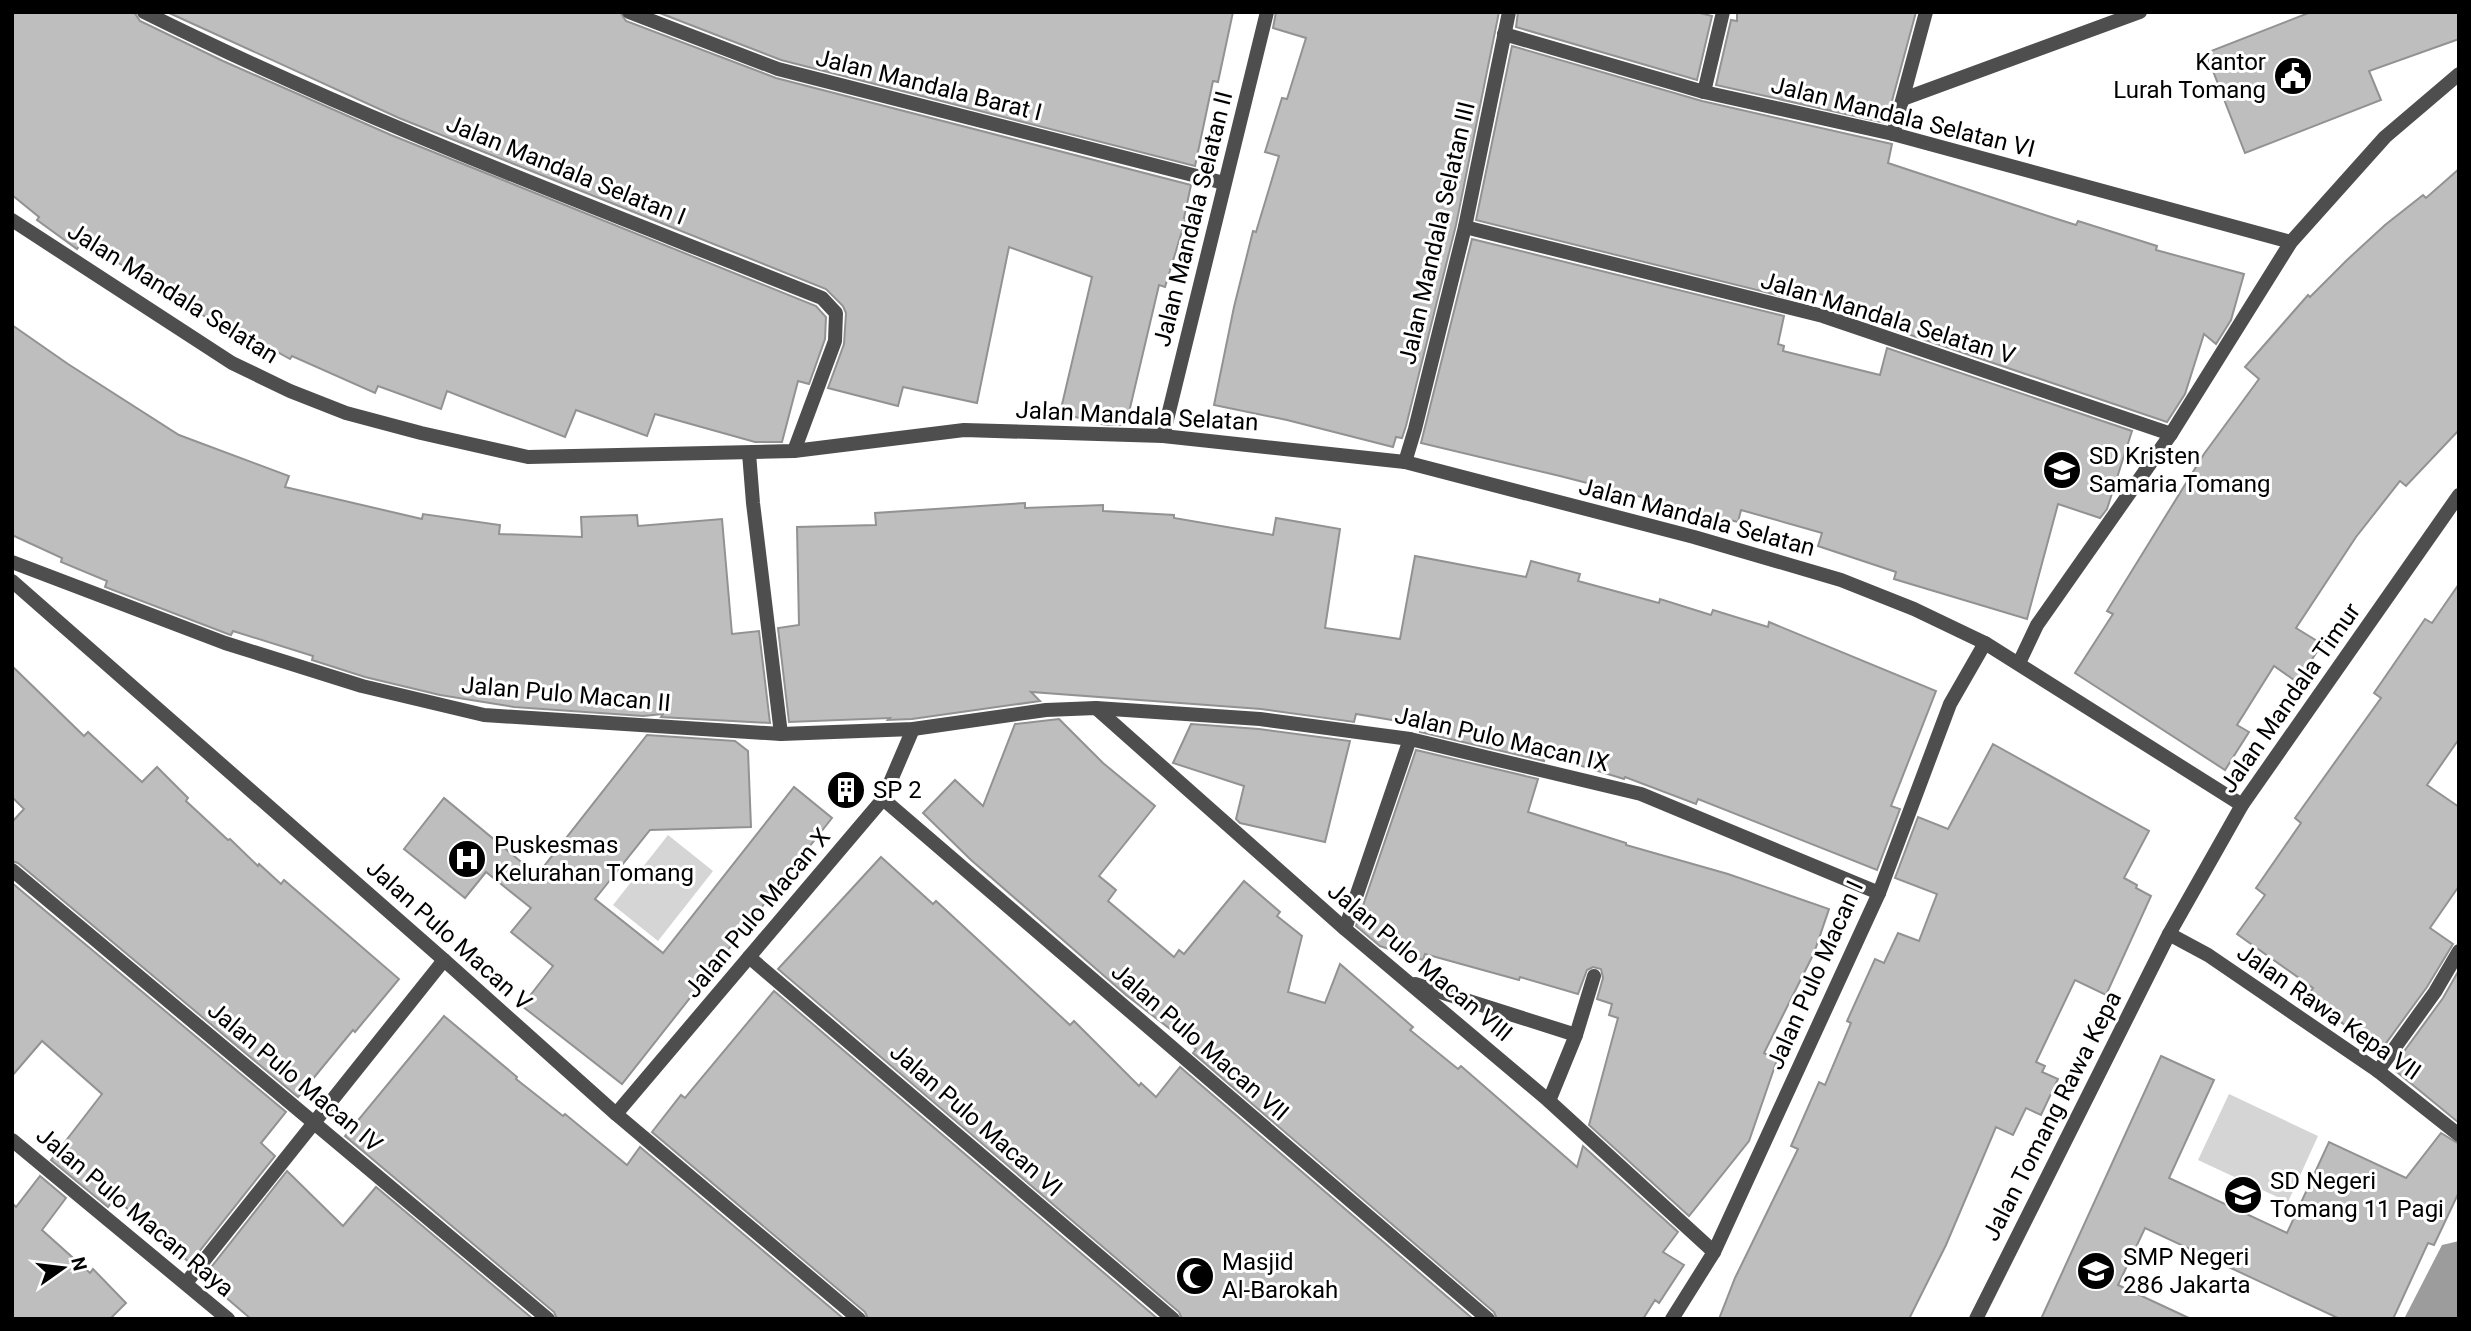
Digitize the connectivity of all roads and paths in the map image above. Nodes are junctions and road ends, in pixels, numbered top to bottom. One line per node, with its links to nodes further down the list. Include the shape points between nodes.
1 (144, 12): 19 (street, Jalan Mandala Selatan I, via 412,133 822,298 836,313 835,341)
2 (629, 12): 13 (street, Jalan Mandala Barat I, via 778,69)
3 (1267, 12): 13 (street, Jalan Mandala Selatan II)
4 (1509, 12): 8 (street, Jalan Mandala Selatan III)
5 (1723, 12): 10 (street)
6 (1927, 12): 11 (street)
7 (2140, 12): 11 (street)
8 (1504, 34): 10 (street, Jalan Mandala Selatan VI); 15 (street, Jalan Mandala Selatan III)
9 (2459, 74): 16 (street, via 2385,137)
10 (1704, 92): 12 (street, Jalan Mandala Selatan VI)
11 (1903, 99): 12 (street)
12 (1893, 134): 16 (street, Jalan Mandala Selatan VI)
13 (1224, 183): 18 (street, Jalan Mandala Selatan II)
14 (12, 220): 20 (street, Jalan Mandala Selatan, via 232,363 346,413 528,457)
15 (1465, 227): 17 (street, Jalan Mandala Selatan V, via 1823,316); 21 (street, Jalan Mandala Selatan III)
16 (2291, 242): 17 (street)
17 (2171, 434): 26 (street, via 2037,625)
18 (1163, 436): 19 (street, Jalan Mandala Selatan, via 964,430); 21 (street, Jalan Mandala Selatan)
19 (794, 451): 20 (street, Jalan Mandala Selatan)
20 (749, 453): 29 (street)
21 (1405, 462): 25 (street, Jalan Mandala Selatan, via 1842,580)
22 (2459, 495): 32 (street, Jalan Mandala Timur)
23 (12, 562): 29 (street, Jalan Pulo Macan II, via 237,647 362,686 484,715)
24 (12, 581): 39 (street, Jalan Pulo Macan V)
25 (1985, 643): 26 (street, Jalan Mandala Selatan); 34 (street, Jalan Pulo Macan I, via 1950,704)
26 (2019, 663): 32 (street, Jalan Mandala Selatan)
27 (1096, 708): 28 (street, Jalan Pulo Macan II, via 1046,710); 30 (street, Jalan Pulo Macan IX, via 1260,719); 35 (street, Jalan Pulo Macan VIII)
28 (913, 729): 29 (street, Jalan Pulo Macan II); 31 (street, Jalan Pulo Macan X)
29 (781, 734)
30 (1410, 739): 34 (street, Jalan Pulo Macan IX, via 1641,794); 35 (street)
31 (883, 799): 38 (street, Jalan Pulo Macan X); 55 (street, Jalan Pulo Macan VII)
32 (2242, 805): 36 (street, Jalan Mandala Timur)
33 (12, 870): 46 (street, Jalan Pulo Macan IV)
34 (1879, 893): 49 (street, Jalan Pulo Macan I)
35 (1345, 929): 41 (street, Jalan Pulo Macan VIII)
36 (2169, 934): 43 (street, Jalan Rawa Kepa VII); 57 (street, Jalan Tomang Rawa Kepa)
37 (2459, 951): 43 (street)
38 (749, 957): 45 (street, Jalan Pulo Macan X); 54 (street, Jalan Pulo Macan VI)
39 (444, 960): 45 (street, Jalan Pulo Macan V); 46 (street)
40 (1594, 976): 42 (street)
41 (1407, 981): 42 (street); 44 (street, Jalan Pulo Macan VIII)
42 (1576, 1035): 44 (street)
43 (2378, 1071): 47 (street, Jalan Rawa Kepa VII)
44 (1549, 1101): 49 (street, Jalan Pulo Macan VIII)
45 (616, 1114): 53 (street, Jalan Pulo Macan V)
46 (314, 1124): 50 (street); 52 (street, Jalan Pulo Macan IV)
47 (2459, 1135)
48 (12, 1140): 50 (street, Jalan Pulo Macan Raya)
49 (1714, 1252): 56 (street, Jalan Pulo Macan I)
50 (187, 1283): 51 (street, Jalan Pulo Macan Raya)
51 (229, 1319)
52 (548, 1319)
53 (859, 1319)
54 (1173, 1319)
55 (1488, 1319)
56 (1672, 1319)
57 (1976, 1319)

